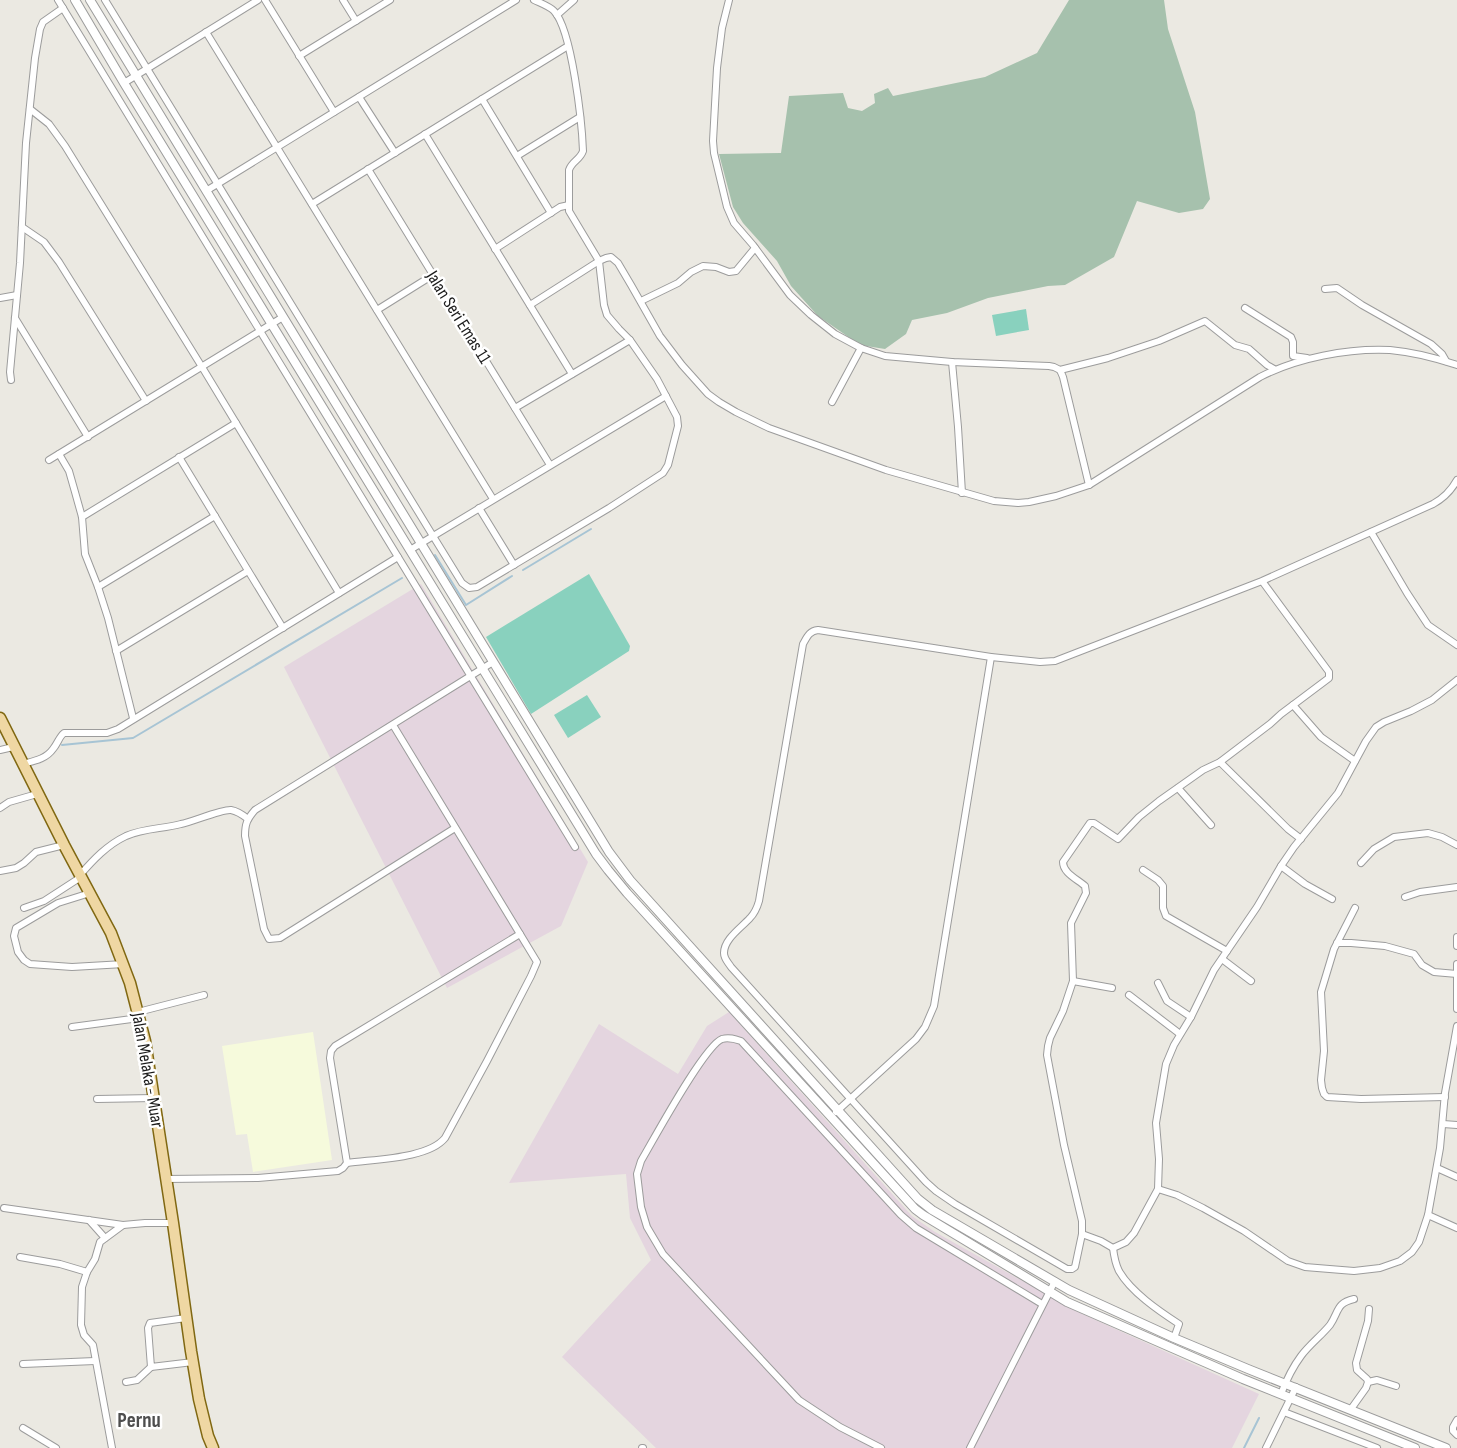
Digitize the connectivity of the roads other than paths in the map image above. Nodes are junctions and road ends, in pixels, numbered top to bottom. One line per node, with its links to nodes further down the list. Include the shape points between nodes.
1 (58, 0): 14 (street)
2 (75, 0): 22 (street)
3 (90, 0): 21 (street)
4 (105, 0): 20 (street)
5 (258, 0): 13 (street)
6 (265, 0): 19 (street)
7 (343, 0): 16 (street)
8 (390, 0): 16 (street)
9 (516, 0): 23 (street)
10 (534, 0): 15 (street)
11 (574, 0): 15 (street)
12 (729, 0): 39 (street, via 717,68 714,153 734,224)
13 (249, 2): 17 (street)
14 (63, 8): 25 (street, via 40,29); 53 (street)
15 (557, 15): 18 (street)
16 (356, 21): 19 (street)
17 (206, 32): 20 (street); 29 (street)
18 (568, 45): 24 (street); 27 (street)
19 (299, 56): 26 (street)
20 (147, 69): 21 (street); 33 (street)
21 (136, 76): 22 (street); 34 (street)
22 (124, 83): 52 (street)
23 (359, 97): 26 (street); 30 (street)
24 (482, 99): 28 (street); 31 (street)
25 (30, 109): 38 (street); 60 (street, via 57,134)
26 (334, 112): 29 (street)
27 (580, 117): 31 (street); 36 (street, via 583,151 569,170)
28 (425, 134): 30 (street); 40 (street)
29 (277, 147): 33 (street); 35 (street)
30 (395, 153): 32 (street)
31 (517, 156): 37 (street)
32 (368, 170): 35 (street); 42 (street, Jalan Seri Emas 11)
33 (218, 184): 34 (street); 83 (street)
34 (206, 191): 51 (street)
35 (312, 204): 49 (street)
36 (569, 205): 37 (street); 41 (street)
37 (551, 213): 40 (street)
38 (22, 227): 44 (street); 66 (street, via 44,242 59,262)
39 (755, 248): 46 (street, via 736,271 703,266 678,284); 55 (street, via 790,295 811,315)
40 (495, 249): 47 (street)
41 (599, 261): 46 (street, via 611,257 618,263); 47 (street); 54 (street, via 604,305)
42 (433, 275): 49 (street); 68 (street, Jalan Seri Emas 11)
43 (1325, 289): 57 (street, via 1337,288 1431,344)
44 (17, 295): 45 (street); 50 (street)
45 (0, 298)
46 (640, 301): 77 (street, via 682,365 708,394 736,412 769,428 886,470)
47 (530, 305): 63 (street)
48 (1245, 308): 56 (street, via 1291,337 1293,356)
49 (377, 310): 78 (street)
50 (15, 318): 64 (street); 70 (street)
51 (283, 318): 52 (street); 84 (street)
52 (272, 324): 53 (street); 85 (street)
53 (261, 331): 60 (street); 86 (street)
54 (630, 340): 63 (street); 65 (street)
55 (861, 348): 58 (street, via 885,356); 67 (street)
56 (1310, 359): 57 (street, via 1392,350); 61 (street)
57 (1446, 361): 59 (street)
58 (952, 362): 62 (street, via 1049,366); 77 (street)
59 (1457, 365)
60 (202, 367): 66 (street); 69 (street)
61 (1274, 369): 62 (street, via 1204,321 1159,341); 76 (street)
62 (1060, 370): 76 (street)
63 (572, 374): 68 (street)
64 (11, 380)
65 (666, 396): 74 (street); 87 (street, via 678,426 663,473)
66 (146, 401): 70 (street)
67 (832, 402)
68 (515, 408): 74 (street, Jalan Seri Emas 11)
69 (236, 423): 72 (street); 91 (street)
70 (88, 437): 71 (street)
71 (59, 454): 73 (street); 81 (street, via 69,471)
72 (179, 458): 80 (street); 81 (street)
73 (49, 460)
74 (550, 465): 78 (street)
75 (1457, 480): 82 (street, via 1443,498)
76 (1089, 484): 77 (street, via 1056,496 1018,503)
77 (962, 493)
78 (493, 500): 79 (street)
79 (479, 508): 83 (street); 87 (street)
80 (215, 516): 88 (street); 90 (street)
81 (82, 517): 90 (street, via 85,554)
82 (1371, 532): 89 (street); 93 (street, via 1428,625)
83 (433, 536): 84 (street); 87 (street, via 469,588)
84 (421, 543): 85 (street); 96 (street)
85 (410, 550): 97 (street)
86 (398, 557): 91 (street); 98 (street)
87 (514, 565)
88 (248, 571): 92 (street); 94 (street)
89 (1262, 581): 95 (street, via 1055,661); 100 (street, via 1330,675)
90 (98, 587): 94 (street)
91 (339, 593): 92 (street)
92 (283, 628): 102 (street)
93 (1457, 645)
94 (116, 651): 102 (street)
95 (991, 657): 154 (street, via 934,1006 916,1039); 154 (street, via 818,630 807,635 803,644 759,901 756,911 731,937 724,952 731,967)
96 (493, 662): 97 (street); 155 (street, via 619,866)
97 (482, 669): 98 (street); 156 (street, via 596,855)
98 (470, 676): 103 (street); 118 (street)
99 (1457, 680): 106 (street, via 1432,700 1376,728)
100 (1293, 705): 106 (street, via 1321,737); 107 (street)
101 (0, 718): 104 (main road, Jalan Melaka - Muar)
102 (133, 718): 108 (street, via 107,733 64,733 53,750)
103 (393, 725): 112 (street, via 255,810); 114 (street)
104 (14, 747): 105 (street); 108 (main road, Jalan Melaka - Muar)
105 (0, 750)
106 (1355, 761): 115 (street, via 1338,793)
107 (1220, 762): 109 (street); 115 (street)
108 (22, 764): 110 (main road, Jalan Melaka - Muar)
109 (1178, 788): 113 (street); 139 (street, via 1138,817 1118,839 1090,823 1063,862 1065,870 1086,889 1071,923)
110 (37, 794): 111 (street); 116 (main road, Jalan Melaka - Muar)
111 (0, 808)
112 (248, 819): 114 (street, via 245,836 269,939 280,938); 123 (street, via 228,810 180,825 141,830 108,847)
113 (1211, 825)
114 (455, 828): 130 (street)
115 (1301, 839): 120 (street)
116 (64, 845): 122 (street, via 36,852 16,868); 123 (main road, Jalan Melaka - Muar)
117 (1457, 845): 119 (street, via 1428,833 1394,837)
118 (575, 847)
119 (1361, 863)
120 (1281, 866): 127 (street); 134 (street)
121 (1143, 870): 134 (street, via 1163,886 1166,916)
122 (0, 871)
123 (80, 876): 125 (main road, Jalan Melaka - Muar); 128 (street, via 44,901)
124 (1457, 887): 126 (street)
125 (90, 893): 136 (main road, Jalan Melaka - Muar); 136 (street, via 58,903 16,928 18,952 30,964)
126 (1405, 897)
127 (1332, 899)
128 (24, 908)
129 (1355, 908): 132 (street)
130 (520, 934): 159 (street, via 537,962 445,1138 422,1153); 159 (street, via 335,1046 330,1058)
131 (1457, 937): 133 (street)
132 (1337, 943): 138 (street, via 1385,946 1414,954 1434,972); 151 (street, via 1321,992 1324,1094 1361,1100)
133 (1457, 946)
134 (1227, 951): 135 (street)
135 (1222, 959): 140 (street); 147 (street)
136 (124, 964): 146 (main road, Jalan Melaka - Muar)
137 (1457, 964): 138 (street)
138 (1457, 974): 145 (street)
139 (1073, 981): 142 (street); 170 (street, via 1047,1055)
140 (1251, 981)
141 (1158, 983): 147 (street, via 1167,1001)
142 (1112, 988)
143 (1129, 995): 150 (street)
144 (204, 996): 146 (street)
145 (1457, 1009)
146 (139, 1015): 149 (street); 152 (main road, Jalan Melaka - Muar)
147 (1191, 1017): 150 (street)
148 (1457, 1026): 151 (street)
149 (72, 1027)
150 (1180, 1034): 163 (street, via 1166,1064 1156,1124)
151 (1445, 1097): 157 (street)
152 (154, 1098): 153 (street); 162 (main road, Jalan Melaka - Muar)
153 (97, 1099)
154 (851, 1099): 155 (street); 170 (street, via 936,1191 1068,1269 1075,1267)
155 (839, 1110): 156 (street); 175 (street, via 918,1199)
156 (831, 1117): 176 (street, via 915,1209)
157 (1443, 1124): 158 (street); 160 (street)
158 (1457, 1125)
159 (347, 1163): 162 (street, via 338,1171 258,1178)
160 (1437, 1168): 161 (street); 165 (street)
161 (1457, 1177)
162 (166, 1179): 167 (main road, Jalan Melaka - Muar)
163 (1158, 1190): 165 (street, via 1177,1195 1244,1231 1288,1261 1326,1269 1362,1270 1400,1261 1419,1242); 172 (street, via 1134,1233)
164 (4, 1208): 166 (street)
165 (1428, 1215): 169 (street)
166 (88, 1220): 168 (street); 171 (street)
167 (173, 1223): 168 (street); 180 (main road, Jalan Melaka - Muar)
168 (123, 1225): 171 (street)
169 (1457, 1228)
170 (1082, 1234): 172 (street)
171 (105, 1238): 174 (street, via 99,1242)
172 (1113, 1248): 181 (street, via 1114,1259 1126,1281 1179,1324)
173 (20, 1257): 174 (street)
174 (87, 1272): 182 (street, via 82,1287 81,1325 93,1345)
175 (1054, 1281): 176 (street); 181 (street)
176 (1049, 1291): 178 (street); 191 (street)
177 (1354, 1299): 188 (street, via 1340,1305 1331,1323 1302,1354)
178 (1042, 1304): 201 (street, via 916,1228 741,1041 730,1038 715,1044 641,1161 638,1185 647,1227 663,1254 799,1400); 202 (street)
179 (1369, 1309): 187 (street, via 1356,1367)
180 (186, 1318): 183 (main road, Jalan Melaka - Muar); 185 (street, via 150,1323)
181 (1174, 1338): 188 (street)
182 (95, 1361): 184 (street); 199 (street)
183 (193, 1362): 185 (street); 200 (main road, Jalan Melaka - Muar)
184 (23, 1364)
185 (151, 1367): 186 (street, via 137,1380)
186 (126, 1382)
187 (1368, 1382): 189 (street, via 1377,1380); 193 (street)
188 (1286, 1383): 190 (street); 191 (street)
189 (1396, 1386)
190 (1296, 1388): 192 (street); 193 (street)
191 (1281, 1394): 192 (street)
192 (1291, 1398): 194 (street); 205 (street)
193 (1351, 1409): 206 (street)
194 (1284, 1412): 203 (street); 204 (street)
195 (1457, 1420): 197 (street, via 1453,1431)
196 (23, 1428): 198 (street)
197 (1457, 1435)
198 (56, 1448)
199 (112, 1448)
200 (213, 1448)
201 (881, 1448)
202 (970, 1448)
203 (1266, 1448)
204 (1377, 1448)
205 (1415, 1448)
206 (1446, 1448)

